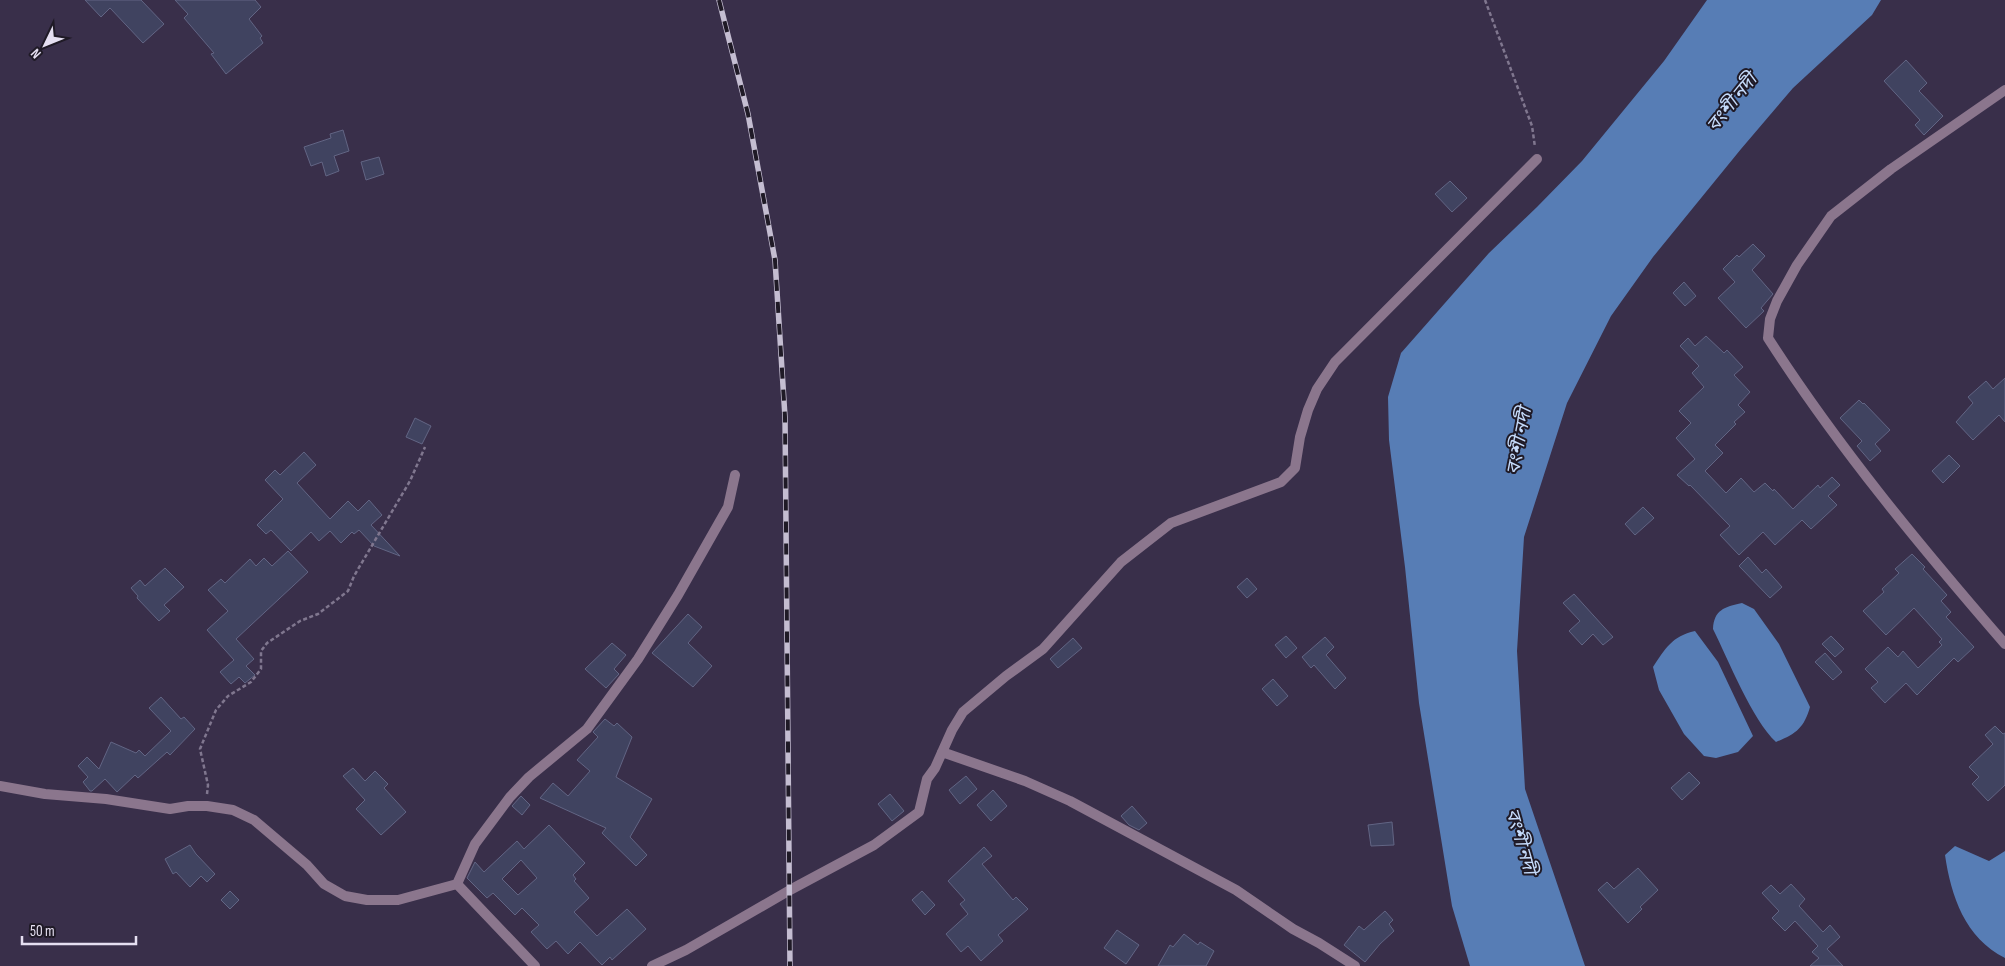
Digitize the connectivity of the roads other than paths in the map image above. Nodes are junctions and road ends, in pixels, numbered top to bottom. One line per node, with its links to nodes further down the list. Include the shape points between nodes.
1 (2005, 90): 4 (street, via 1891,169 1831,216 1777,301 1768,332 1768,338 1801,388 1840,441 1939,567)
2 (1537, 159): 5 (street, via 1335,362 1308,410 1295,468 1281,482 1170,523 1121,562 1043,649 963,712)
3 (734, 475): 7 (street, via 728,507 638,659 587,729 510,797 475,844)
4 (2005, 644)
5 (942, 752): 9 (street, via 927,779 919,812 874,846); 10 (street, via 1025,781 1070,801 1236,890)
6 (0, 786): 7 (street, via 170,809 207,806 233,810 254,820 307,865 324,884 345,896 398,900)
7 (457, 884): 8 (street)
8 (535, 966)
9 (652, 966)
10 (1355, 966)

